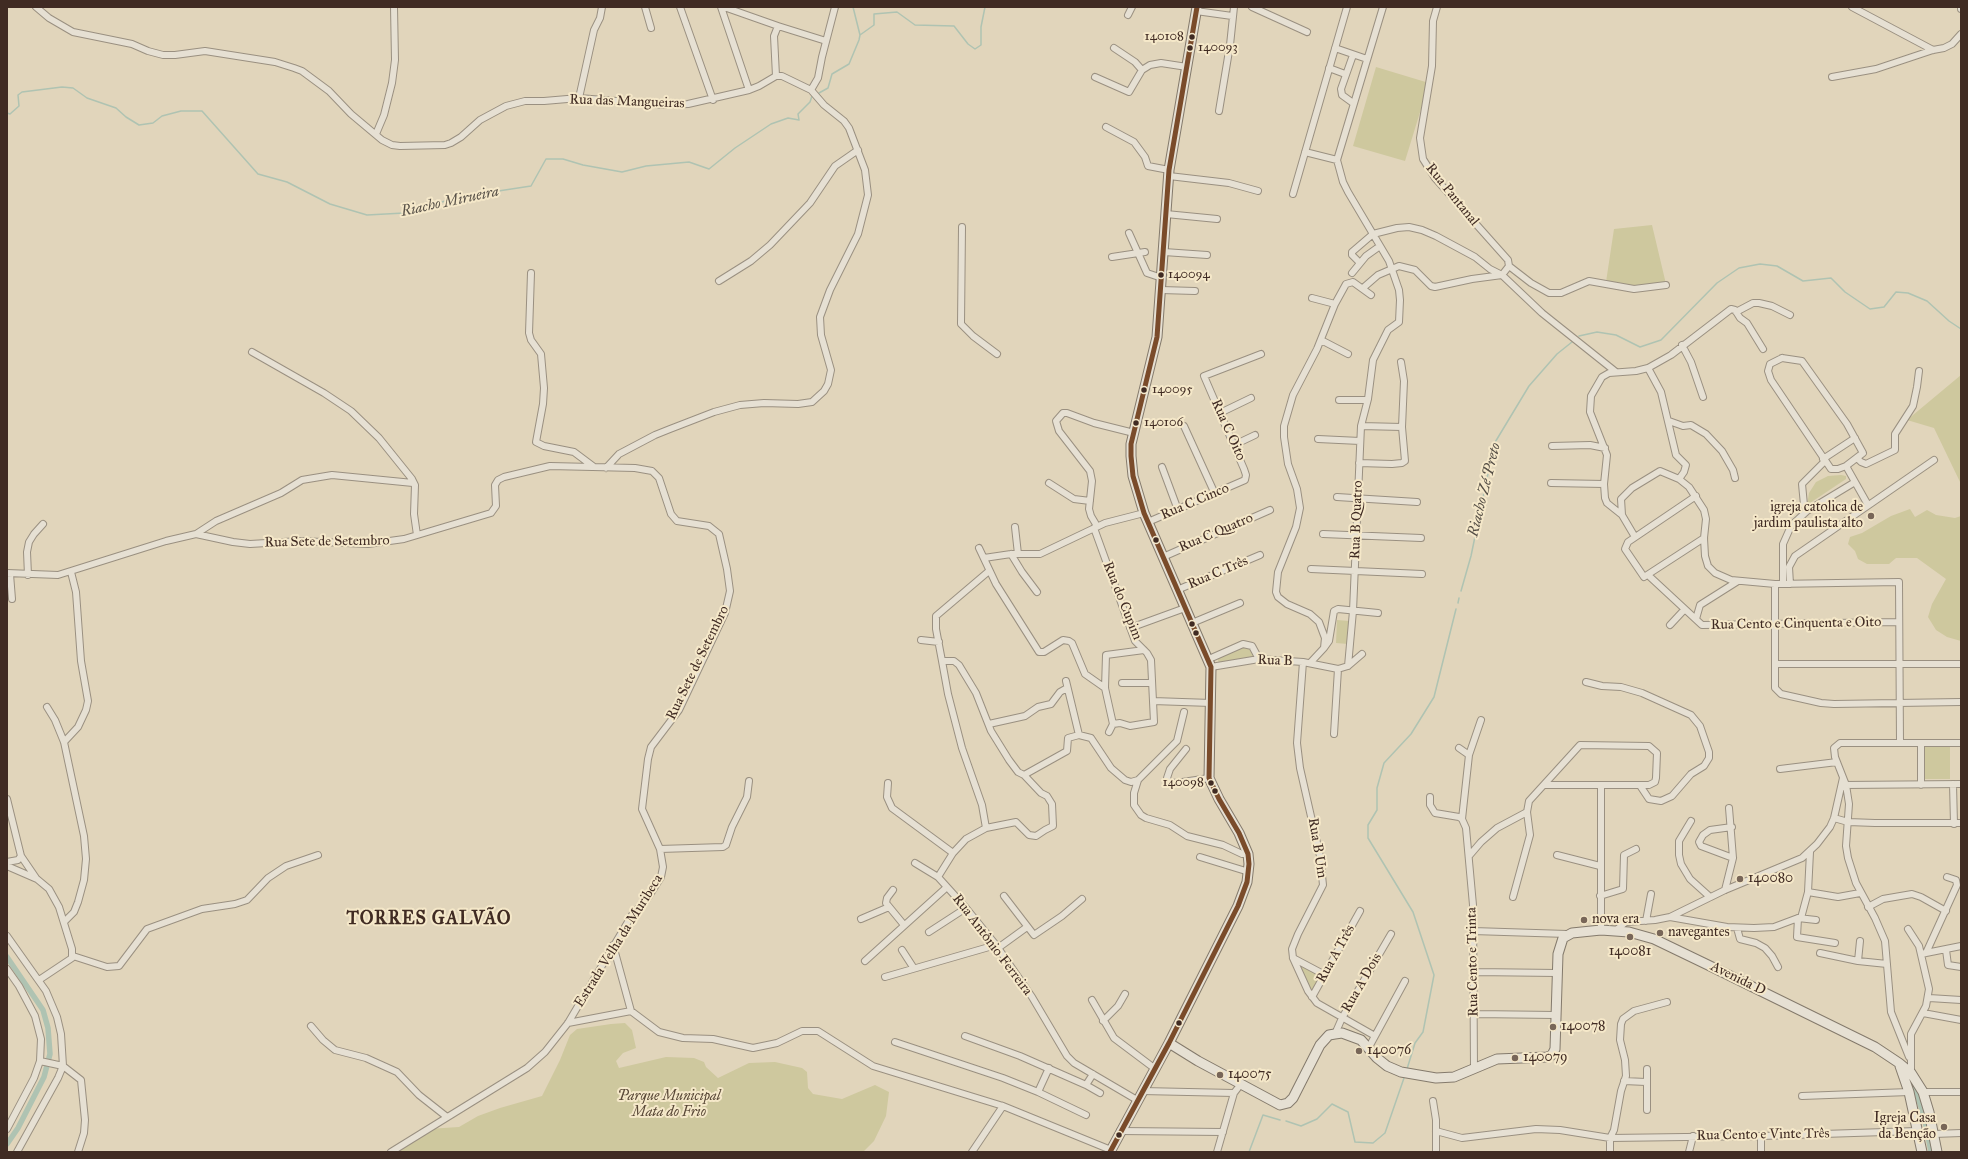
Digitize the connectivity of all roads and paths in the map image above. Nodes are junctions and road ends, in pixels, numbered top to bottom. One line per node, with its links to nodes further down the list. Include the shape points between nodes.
1 (36, 7): 43 (street, Rua das Mangueiras, via 73,32 132,44 153,52 176,55 204,50 285,64 324,86 351,114)
2 (394, 7): 43 (street, via 395,60 392,82 384,115)
3 (602, 7): 38 (street, via 594,30)
4 (645, 7): 20 (street)
5 (680, 7): 39 (street)
6 (721, 7): 36 (street)
7 (724, 7): 19 (street)
8 (835, 7): 23 (street)
9 (1132, 7): 17 (street)
10 (1234, 7): 18 (street)
11 (1252, 7): 21 (street)
12 (1347, 7): 25 (street)
13 (1383, 7): 28 (street)
14 (1437, 7): 62 (street, Rua Pantanal, via 1433,21 1432,66 1420,138 1423,159 1435,178 1508,260)
15 (1855, 8): 26 (street)
16 (1197, 9): 18 (street); 29 (main road)
17 (1128, 15)
18 (1232, 16): 41 (street)
19 (778, 26): 23 (street); 33 (street, via 774,36)
20 (651, 28)
21 (1307, 32)
22 (1961, 34): 26 (street, via 1948,46)
23 (826, 41): 37 (street, via 818,78)
24 (1114, 48): 31 (street)
25 (1335, 48): 27 (street); 30 (street)
26 (1933, 50): 35 (street, via 1876,69)
27 (1352, 55): 28 (street); 32 (street)
28 (1367, 59): 40 (street)
29 (1187, 67): 31 (street, via 1155,63); 47 (main road)
30 (1329, 68): 32 (street); 45 (street)
31 (1142, 70): 34 (street, via 1129,92)
32 (1346, 74): 40 (street, via 1342,95)
33 (776, 76): 36 (street, Rua das Mangueiras); 37 (street, via 782,76)
34 (1095, 77)
35 (1832, 77)
36 (749, 90): 39 (street, Rua das Mangueiras)
37 (811, 90): 44 (street, via 824,105 844,121)
38 (579, 98): 39 (street, Rua das Mangueiras, via 666,105); 43 (street, Rua das Mangueiras, via 515,103 480,120 461,137 445,145 392,145)
39 (713, 100)
40 (1353, 103): 46 (street)
41 (1219, 111)
42 (1106, 127): 47 (street, via 1134,142 1148,166)
43 (376, 134)
44 (858, 150): 68 (street, via 834,166 810,203 770,245 751,261); 113 (street, via 865,170 868,195 858,234 830,290 820,317 821,335 831,370 824,391 812,402 805,404 753,403 714,412 655,434 619,454)
45 (1305, 152): 46 (street); 49 (street)
46 (1337, 160): 54 (street, via 1345,187)
47 (1169, 173): 48 (street, via 1229,183); 50 (main road)
48 (1258, 191)
49 (1293, 194)
50 (1166, 214): 51 (street); 57 (main road)
51 (1217, 218)
52 (962, 227): 82 (street, via 961,324)
53 (1129, 233): 58 (street)
54 (1373, 234): 55 (street); 61 (street, via 1352,252); 66 (street, via 1397,228 1422,230 1475,257)
55 (1380, 246): 61 (street); 63 (street)
56 (1146, 252): 58 (street)
57 (1164, 252): 59 (street); 67 (main road)
58 (1138, 253): 60 (street); 67 (street, via 1147,273)
59 (1207, 255)
60 (1112, 257)
61 (1359, 262): 65 (street)
62 (1509, 266): 66 (street); 69 (street, via 1549,293 1560,293 1589,281 1634,289)
63 (1392, 269): 66 (street, via 1399,266 1415,270 1435,287); 70 (street, via 1378,275); 92 (street, Rua B Quatro, via 1399,290 1399,322 1388,330 1373,360)
64 (531, 273): 111 (street, via 529,333 541,354 544,388 536,442 574,452)
65 (1352, 273)
66 (1502, 275): 88 (street, via 1542,313)
67 (1162, 278): 71 (main road)
68 (719, 281)
69 (1666, 285)
70 (1363, 288): 73 (street); 75 (street, via 1350,282)
71 (1161, 290): 72 (street); 98 (main road, via 1155,348)
72 (1195, 291)
73 (1371, 295)
74 (1312, 298): 75 (street)
75 (1335, 304): 78 (street)
76 (1736, 312): 77 (street, via 1753,303 1759,303); 79 (street, via 1733,309 1726,312); 80 (street, via 1750,327)
77 (1790, 315)
78 (1321, 340): 84 (street); 177 (street, via 1293,395 1284,426 1286,454 1300,508 1296,527 1278,572 1276,592 1287,604 1316,618 1325,638)
79 (1682, 346): 86 (street); 89 (street, via 1691,362)
80 (1763, 349)
81 (252, 352): 117 (street, via 351,411 379,438)
82 (997, 354)
83 (1261, 354): 93 (street, Rua C Oito, via 1204,376)
84 (1348, 354)
85 (1401, 362): 97 (street, via 1404,381)
86 (1648, 368): 88 (street); 94 (street, via 1659,386)
87 (1919, 371): 106 (street, via 1912,406 1894,434 1894,450 1866,464)
88 (1616, 372): 105 (street, via 1602,377 1591,396 1591,418)
89 (1702, 397)
90 (1251, 398): 93 (street)
91 (1339, 400): 92 (street)
92 (1368, 400): 96 (street, Rua B Quatro)
93 (1220, 413): 103 (street, Rua C Oito)
94 (1669, 421): 114 (street, via 1690,425 1706,434 1722,451); 115 (street, via 1676,455 1686,465)
95 (1184, 426): 122 (street)
96 (1361, 426): 97 (street); 102 (street, Rua B Quatro)
97 (1402, 427): 109 (street, via 1405,461 1392,464)
98 (1134, 433): 126 (street, Rua do Cupim, via 1063,413 1056,421 1056,425 1090,472); 132 (main road, via 1131,444 1133,476)
99 (1255, 435): 103 (street)
100 (1855, 438): 106 (street, via 1863,454); 107 (street); 107 (street, via 1839,411 1802,362 1782,358 1770,364 1768,371 1771,380)
101 (1318, 439): 102 (street)
102 (1360, 441): 109 (street, Rua B Quatro)
103 (1234, 445): 119 (street, Rua C Oito, via 1246,475)
104 (1552, 446): 105 (street, via 1590,445)
105 (1605, 448): 121 (street, via 1607,461)
106 (1857, 458): 110 (street)
107 (1824, 460): 110 (street, via 1830,469); 131 (street, via 1802,484)
108 (1934, 460): 128 (street)
109 (1359, 462): 125 (street, Rua B Quatro)
110 (1846, 466): 116 (street)
111 (594, 467): 113 (street, Rua Sete de Setembro); 140 (street, Rua Sete de Setembro, via 550,466 504,477 498,480 496,485 496,506 491,513)
112 (1162, 467): 129 (street)
113 (606, 468): 229 (street, Rua Sete de Setembro, via 635,468 652,472 659,478 671,514 677,522 703,525 716,531 726,562 730,591 725,613 678,710 651,747)
114 (1735, 478)
115 (1679, 479): 123 (street); 133 (street, via 1657,472 1624,495 1620,503)
116 (1855, 482): 128 (street); 131 (street)
117 (414, 483): 138 (street, via 332,475 302,480 281,493 216,522); 140 (street)
118 (1049, 483): 126 (street, via 1074,499)
119 (1242, 483): 122 (street, Rua C Cinco)
120 (1551, 483): 121 (street)
121 (1604, 484): 133 (street, via 1606,502)
122 (1215, 494): 129 (street, Rua C Cinco)
123 (1696, 496): 142 (street); 144 (street, via 1706,514)
124 (1337, 497): 125 (street)
125 (1358, 498): 127 (street); 141 (street, Rua B Quatro)
126 (1090, 501): 137 (street, Rua do Cupim, via 1090,513)
127 (1416, 502)
128 (1868, 505): 160 (street, via 1795,556 1789,567)
129 (1178, 510): 134 (street, Rua C Cinco)
130 (1270, 510): 148 (street, Rua C Quatro)
131 (1807, 511): 160 (street, via 1794,522 1785,536 1782,553)
132 (1144, 513): 134 (main road); 137 (street)
133 (1622, 515): 142 (street)
134 (1148, 522): 148 (main road)
135 (43, 524): 156 (street, via 29,542)
136 (1015, 527): 146 (street)
137 (1096, 527): 146 (street, via 1040,554); 174 (street, Rua do Cupim)
138 (196, 534): 140 (street, Rua Sete de Setembro, via 250,544 300,540 368,544); 153 (street, Rua Sete de Setembro, via 166,541)
139 (1324, 534): 141 (street)
140 (417, 535)
141 (1356, 536): 143 (street); 152 (street, Rua B Quatro)
142 (1635, 537): 157 (street, Rua Cento e Cinquenta e Oito, via 1628,542 1627,552)
143 (1421, 538)
144 (1704, 538): 157 (street); 158 (street, via 1708,566 1715,573)
145 (979, 548): 149 (street)
146 (1014, 554): 149 (street); 162 (street, via 1022,572)
147 (1260, 555): 161 (street, Rua C Três)
148 (1163, 557): 161 (main road)
149 (984, 558): 151 (street)
150 (1311, 569): 152 (street)
151 (989, 571): 176 (street, via 936,616); 192 (street, via 1039,652 1044,652 1063,640 1069,641 1085,674)
152 (1355, 571): 155 (street); 167 (street, Rua B Quatro)
153 (71, 572): 156 (street, Rua Sete de Setembro, via 51,576); 205 (street, via 76,592 80,655 88,701 80,723)
154 (8, 573): 156 (street, Rua Sete de Setembro); 163 (street)
155 (1422, 574)
156 (28, 575)
157 (1646, 576): 166 (street, Rua Cento e Cinquenta e Oito)
158 (1738, 581): 159 (street); 169 (street, via 1700,605)
159 (1776, 584): 160 (street); 172 (street)
160 (1786, 584): 170 (street, via 1899,582)
161 (1177, 590): 165 (main road)
162 (1037, 592)
163 (12, 599)
164 (1240, 603): 171 (street)
165 (1186, 608): 171 (main road); 174 (street)
166 (1684, 610): 169 (street, Rua Cento e Cinquenta e Oito); 173 (street)
167 (1353, 611): 168 (street); 177 (street, via 1334,611 1329,641); 187 (street, Rua B Quatro)
168 (1378, 613)
169 (1696, 619): 172 (street, Rua Cento e Cinquenta e Oito, via 1700,624 1708,626)
170 (1899, 622): 172 (street, Rua Cento e Cinquenta e Oito); 186 (street)
171 (1192, 623): 182 (main road)
172 (1775, 623): 184 (street)
173 (1670, 625)
174 (1130, 628): 178 (street, Rua do Cupim)
175 (921, 640): 176 (street)
176 (939, 642): 181 (street)
177 (1324, 648): 183 (street)
178 (1144, 650): 191 (street, Rua do Cupim, via 1151,660); 192 (street, via 1109,653 1106,657)
179 (1362, 654): 187 (street)
180 (1259, 659): 182 (street, Rua B); 182 (street, via 1252,646 1243,644); 183 (street, Rua B)
181 (946, 661): 200 (street, via 956,662 968,678); 238 (street, via 948,694 960,742 982,805)
182 (1210, 663): 194 (main road)
183 (1307, 663): 188 (street, Rua B); 301 (street, Rua B Um, via 1297,743 1300,768 1320,856 1323,885 1298,934 1292,949)
184 (1775, 664): 186 (street); 196 (street, via 1775,688 1781,694 1821,703)
185 (1961, 664): 186 (street)
186 (1899, 665): 196 (street)
187 (1348, 666): 188 (street)
188 (1338, 669): 203 (street)
189 (1586, 682): 225 (street, via 1642,693 1690,715 1700,726 1709,752 1709,758 1704,766 1690,774 1672,796 1661,801 1649,799)
190 (1122, 684): 191 (street)
191 (1152, 684): 193 (street, Rua do Cupim)
192 (1105, 688): 201 (street)
193 (1153, 702): 194 (street); 201 (street, Rua do Cupim, via 1152,723 1130,726)
194 (1211, 702): 215 (main road)
195 (1961, 702): 196 (street)
196 (1899, 703): 208 (street)
197 (47, 707): 205 (street)
198 (1184, 712): 216 (street, via 1177,741)
199 (1481, 720): 211 (street)
200 (989, 724): 204 (street, via 1025,716 1038,707 1051,704 1066,685); 214 (street, via 1009,760 1018,772)
201 (1113, 724): 202 (street)
202 (1109, 732)
203 (1334, 734)
204 (1079, 735): 214 (street, via 1069,738 1067,751); 216 (street, via 1091,738 1111,768 1124,780)
205 (64, 742): 279 (street, via 84,836 86,859 78,902 74,912)
206 (1921, 743): 207 (street); 208 (street); 223 (street)
207 (1961, 743)
208 (1900, 744): 212 (street, via 1840,744 1834,748)
209 (1459, 748): 211 (street)
210 (1186, 749): 215 (street, via 1170,769 1167,778 1169,782)
211 (1469, 755): 232 (street)
212 (1837, 762): 213 (street); 222 (street)
213 (1780, 769)
214 (1024, 774): 238 (street, via 1052,802 1053,827 1034,837 1016,822)
215 (1210, 779): 243 (main road)
216 (1138, 780): 243 (street, via 1133,801 1141,815 1170,825 1187,836)
217 (749, 781): 240 (street, via 747,797 726,845)
218 (888, 783): 242 (street, via 887,797 892,808)
219 (1953, 784): 220 (street); 223 (street); 235 (street)
220 (1961, 784)
221 (1545, 785): 224 (street); 225 (street, via 1580,745 1634,745 1652,748 1658,756 1653,784); 230 (street, via 1529,801)
222 (1844, 785): 223 (street); 231 (street); 234 (street, via 1849,804)
223 (1921, 785)
224 (1601, 786): 225 (street); 253 (street)
225 (1641, 787)
226 (1430, 797): 232 (street, via 1430,805 1435,813)
227 (7, 799): 246 (street)
228 (1729, 808): 237 (street)
229 (642, 809): 240 (street, Estrada Velha da Muribeca)
230 (1527, 812): 247 (street, via 1497,828); 266 (street, via 1530,835)
231 (1834, 818): 234 (street); 241 (street)
232 (1462, 819): 247 (street, Rua Cento e Trinta, via 1466,828)
233 (1691, 821): 267 (street, via 1679,841 1681,864 1690,879)
234 (1848, 822): 235 (street); 262 (street, via 1848,858)
235 (1954, 824): 236 (street)
236 (1961, 824)
237 (1732, 827): 249 (street); 249 (street, via 1710,830 1699,842 1701,846)
238 (986, 828): 242 (street, via 966,839)
239 (1636, 848): 265 (street, via 1624,855 1623,889)
240 (660, 849): 293 (street, Estrada Velha da Muribeca, via 663,867 661,877)
241 (1810, 852): 260 (street, via 1786,866); 261 (street)
242 (953, 853): 255 (street)
243 (1248, 854): 254 (main road)
244 (318, 855): 300 (street, via 286,866 268,878 247,900 202,909 147,929 119,966 107,967)
245 (1556, 855): 253 (street)
246 (21, 856): 250 (street, via 18,860); 257 (street)
247 (1469, 856): 284 (street, Rua Cento e Trinta)
248 (1200, 857): 254 (street)
249 (1733, 858): 260 (street)
250 (7, 862)
251 (914, 862): 255 (street, Rua Antônio Ferreira)
252 (7, 866): 257 (street)
253 (1600, 866): 265 (street)
254 (1249, 872): 334 (main road, via 1243,896)
255 (938, 877): 258 (street, Rua Antônio Ferreira)
256 (1947, 877): 273 (street, via 1958,882)
257 (37, 879): 279 (street, via 56,899)
258 (947, 887): 271 (street, Rua Antônio Ferreira); 280 (street)
259 (893, 890): 270 (street, via 886,901)
260 (1725, 890): 267 (street)
261 (1808, 892): 262 (street, via 1838,896); 275 (street)
262 (1860, 893): 269 (street)
263 (1651, 894): 278 (street)
264 (1004, 896): 281 (street)
265 (1600, 896): 285 (street)
266 (1513, 897)
267 (1710, 897): 274 (street)
268 (1082, 899): 281 (street, via 1034,935)
269 (1868, 906): 273 (street, via 1883,899 1912,894); 304 (street, via 1885,941)
270 (889, 907): 276 (street); 280 (street)
271 (966, 908): 287 (street); 295 (street, Rua Antônio Ferreira)
272 (1360, 911): 311 (street, Rua A Três)
273 (1946, 911): 299 (street)
274 (1670, 917): 278 (street); 282 (street)
275 (1800, 918): 277 (street); 282 (street, via 1769,928); 292 (street, via 1797,938)
276 (861, 919)
277 (1816, 920)
278 (1646, 921): 286 (street, via 1626,922)
279 (64, 922): 300 (street)
280 (904, 925): 302 (street)
281 (1027, 927): 295 (street)
282 (1737, 928): 306 (street, via 1740,939 1765,948)
283 (1908, 929): 299 (street)
284 (1473, 930): 289 (street); 309 (street, Rua Cento e Trinta)
285 (1601, 930): 286 (main road, Avenida D); 289 (main road, Avenida D)
286 (1616, 931): 338 (main road, Avenida D, via 1629,932 1661,942 1875,1047)
287 (929, 932)
288 (1391, 934): 325 (street, Rua A Dois)
289 (1567, 934): 310 (main road, via 1560,943)
290 (7, 936): 313 (street)
291 (1860, 941): 303 (street)
292 (1835, 943)
293 (613, 945): 321 (street); 328 (street, Estrada Velha da Muribeca)
294 (1961, 946): 297 (street)
295 (997, 947): 305 (street); 345 (street, Rua Antônio Ferreira, via 1036,1003 1067,1056)
296 (902, 950): 305 (street)
297 (1946, 950): 299 (street); 307 (street, via 1948,965)
298 (1820, 953): 303 (street)
299 (1924, 954): 317 (street)
300 (73, 956): 313 (street, via 60,968)
301 (1293, 958): 311 (street); 316 (street)
302 (865, 960)
303 (1858, 961): 304 (street)
304 (1887, 964): 336 (street, via 1891,1012)
305 (913, 967): 312 (street)
306 (1778, 967)
307 (1961, 967)
308 (7, 969): 337 (street, via 35,1016)
309 (1474, 972): 310 (street); 323 (street, Rua Cento e Trinta)
310 (1557, 973): 324 (main road)
311 (1325, 975): 316 (street, Rua A Três)
312 (885, 977)
313 (39, 980): 339 (street, via 57,1017)
314 (1405, 981): 332 (street)
315 (1125, 994): 327 (street, via 1118,1006)
316 (1312, 997): 325 (street, via 1317,1003)
317 (1929, 998): 319 (street); 322 (street)
318 (1092, 1000): 327 (street)
319 (1961, 1000)
320 (1667, 1002): 346 (street, via 1634,1011 1623,1019 1620,1040 1626,1073)
321 (630, 1011): 328 (street); 360 (street, via 659,1032 669,1036 713,1039 753,1048 777,1043 802,1031 818,1031 873,1066)
322 (1923, 1013): 326 (street); 336 (street, via 1911,1034)
323 (1474, 1014): 324 (street); 342 (street, Rua Cento e Trinta)
324 (1556, 1015): 342 (main road, via 1555,1049 1552,1055 1539,1058 1497,1059)
325 (1342, 1018): 330 (street, Rua A Dois); 332 (street)
326 (1961, 1020)
327 (1103, 1021): 341 (street, via 1114,1038)
328 (568, 1024): 363 (street, Estrada Velha da Muribeca, via 545,1052 527,1068)
329 (311, 1026): 363 (street, via 335,1050 366,1058 397,1072 419,1095)
330 (1332, 1034): 335 (main road, via 1342,1033 1361,1040); 348 (main road, via 1320,1045 1288,1103 1276,1103)
331 (965, 1036): 340 (street)
332 (1375, 1036): 335 (street)
333 (895, 1042): 351 (street)
334 (1169, 1043): 341 (main road); 348 (main road)
335 (1369, 1047): 342 (main road, via 1387,1066 1411,1074 1448,1078)
336 (1910, 1057): 344 (street)
337 (43, 1061): 339 (street); 364 (street)
338 (1899, 1063): 344 (main road, Avenida D); 352 (main road)
339 (63, 1066): 375 (street); 376 (street, via 81,1080 85,1120)
340 (1049, 1068): 349 (street); 351 (street)
341 (1154, 1068): 350 (main road)
342 (1474, 1068)
343 (1647, 1069): 347 (street)
344 (1910, 1073): 353 (main road, Avenida D)
345 (1093, 1074): 349 (street); 358 (street, Rua Antônio Ferreira)
346 (1624, 1081): 347 (street); 373 (street)
347 (1646, 1082): 361 (street)
348 (1241, 1084): 356 (street)
349 (1086, 1085): 355 (street)
350 (1142, 1091): 356 (street); 358 (main road)
351 (1038, 1092): 362 (street)
352 (1909, 1092): 357 (street); 367 (main road)
353 (1923, 1092): 354 (street); 370 (main road, Avenida D)
354 (1961, 1092)
355 (1100, 1093)
356 (1234, 1093): 368 (street)
357 (1802, 1096)
358 (1137, 1100): 365 (main road)
359 (1433, 1101): 366 (street)
360 (1003, 1106): 374 (street); 378 (street)
361 (1647, 1110)
362 (1086, 1115)
363 (447, 1117): 377 (street, Estrada Velha da Muribeca)
364 (7, 1129)
365 (1120, 1131): 368 (street); 374 (main road)
366 (1436, 1131): 373 (street, Rua Cento e Vinte Três, via 1462,1138 1536,1129); 380 (street)
367 (1916, 1131): 372 (street, Rua Cento e Vinte Três); 384 (main road)
368 (1223, 1132): 379 (street)
369 (1961, 1133): 370 (street)
370 (1934, 1134): 385 (main road, Avenida D)
371 (1693, 1136): 372 (street, Rua Cento e Vinte Três); 373 (street, Rua Cento e Vinte Três); 382 (street)
372 (1761, 1136): 383 (street)
373 (1610, 1138): 381 (street)
374 (1110, 1151)
375 (17, 1152)
376 (78, 1152)
377 (391, 1152)
378 (972, 1152)
379 (1217, 1152)
380 (1436, 1152)
381 (1610, 1152)
382 (1689, 1152)
383 (1761, 1152)
384 (1922, 1152)
385 (1938, 1152)

